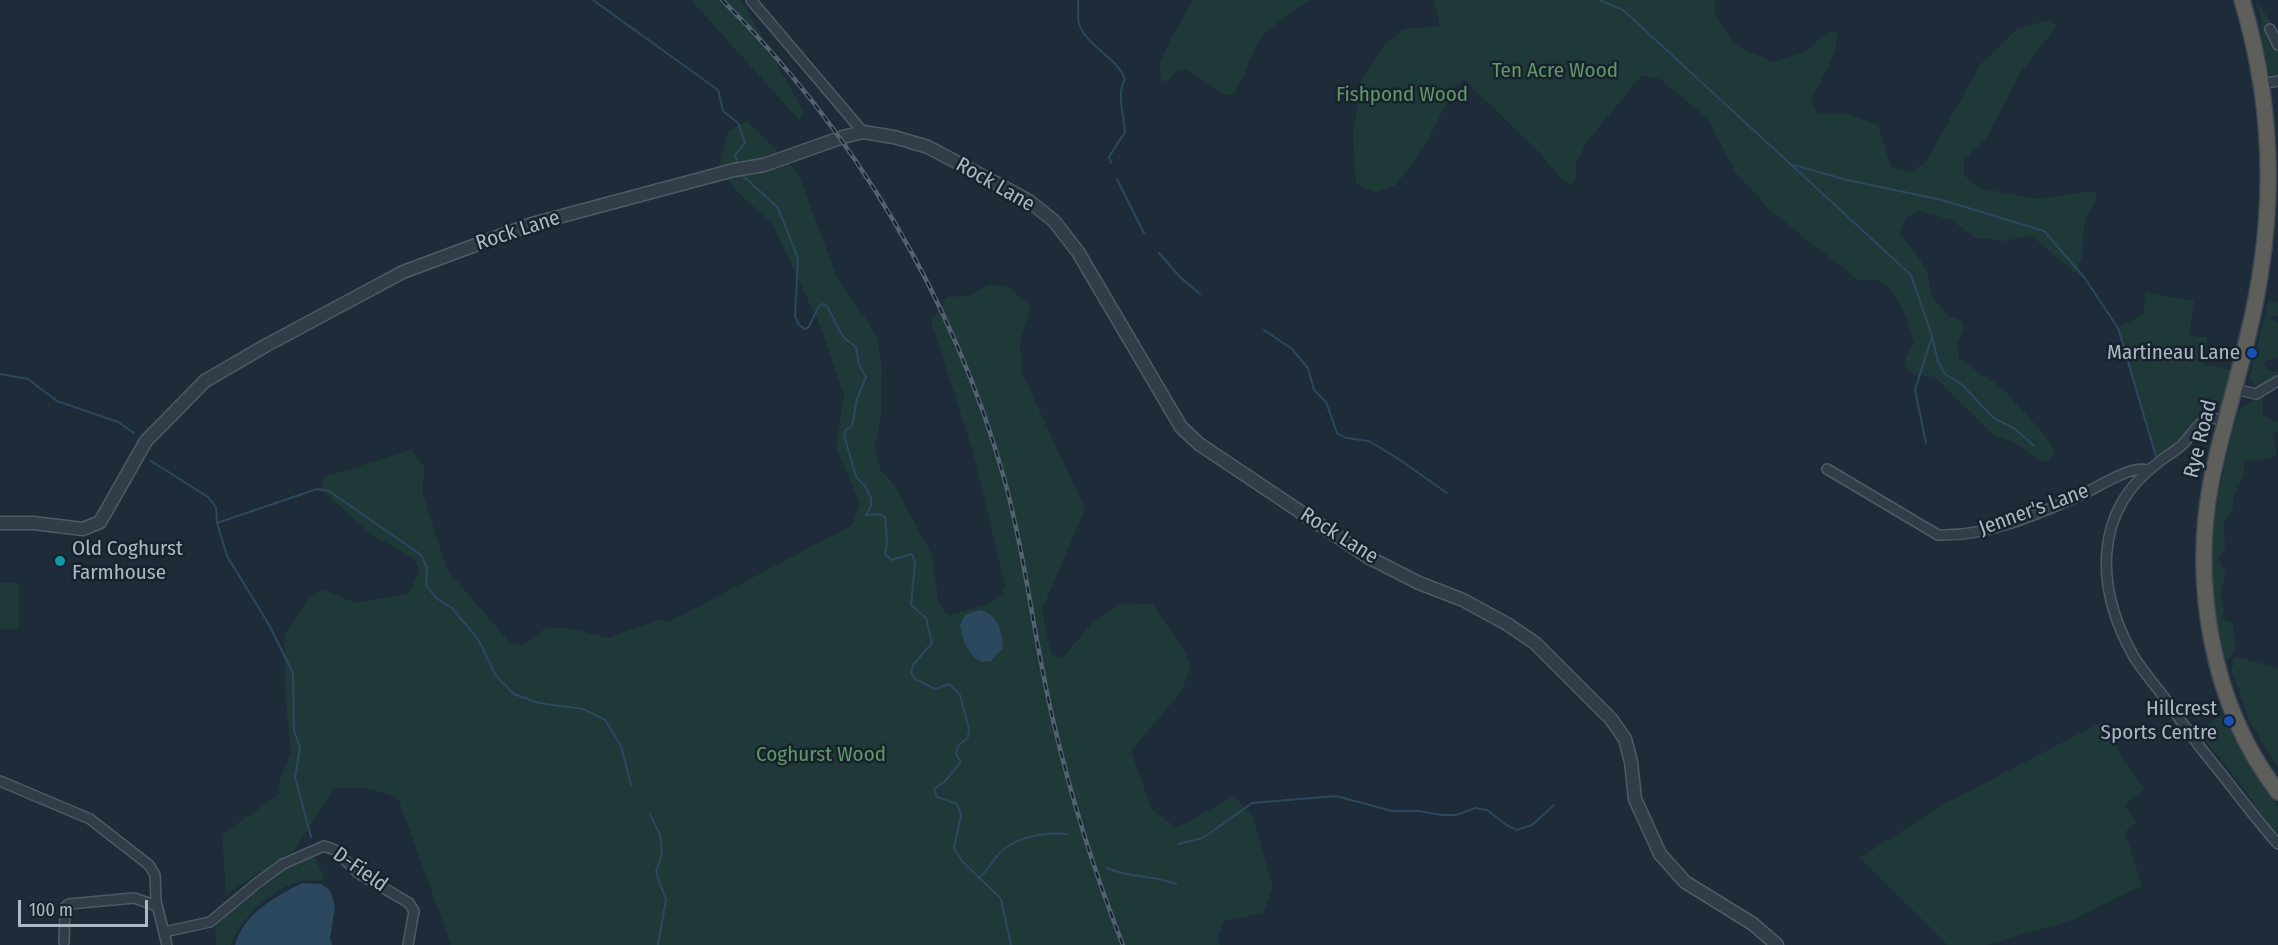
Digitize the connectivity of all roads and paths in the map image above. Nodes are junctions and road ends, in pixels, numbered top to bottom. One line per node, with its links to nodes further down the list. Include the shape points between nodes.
1 (751, 0): 7 (street)
2 (2242, 0): 6 (highway, Rye Road)
3 (2270, 29): 4 (street)
4 (2278, 45)
5 (2278, 81): 6 (street)
6 (2262, 84): 9 (highway, Rye Road, via 2268,162 2266,226 2257,295)
7 (863, 132): 13 (street, Rock Lane, via 764,165 532,224 403,272 205,381 146,441 100,522 83,529); 22 (street, Rock Lane, via 928,147 1009,190 1054,221 1078,252 1181,427 1199,444 1368,557 1463,600 1535,643 1611,719 1625,739 1635,799 1660,854 1685,882 1753,924)
8 (2278, 381): 9 (street, via 2253,394)
9 (2235, 389): 10 (highway, Rye Road)
10 (2227, 421): 12 (street, via 2214,417 2202,420 2181,445); 15 (highway, Rye Road, via 2207,506 2206,606 2228,696 2253,753)
11 (1827, 469): 12 (street, Jenner's Lane, via 1938,535 1958,536 2022,519 2134,469)
12 (2147, 470): 16 (street, via 2120,504 2109,532 2107,572 2119,623 2149,677)
13 (0, 523)
14 (0, 781): 17 (street, via 90,819 149,865 155,875)
15 (2278, 792)
16 (2278, 844)
17 (157, 906): 18 (street); 19 (street, via 134,898 69,904 65,911)
18 (164, 932): 20 (street); 21 (street, D-Field, via 210,922 283,864 324,846 335,850 358,873 409,903 414,912)
19 (64, 942)
20 (166, 945)
21 (408, 945)
22 (1777, 945)

